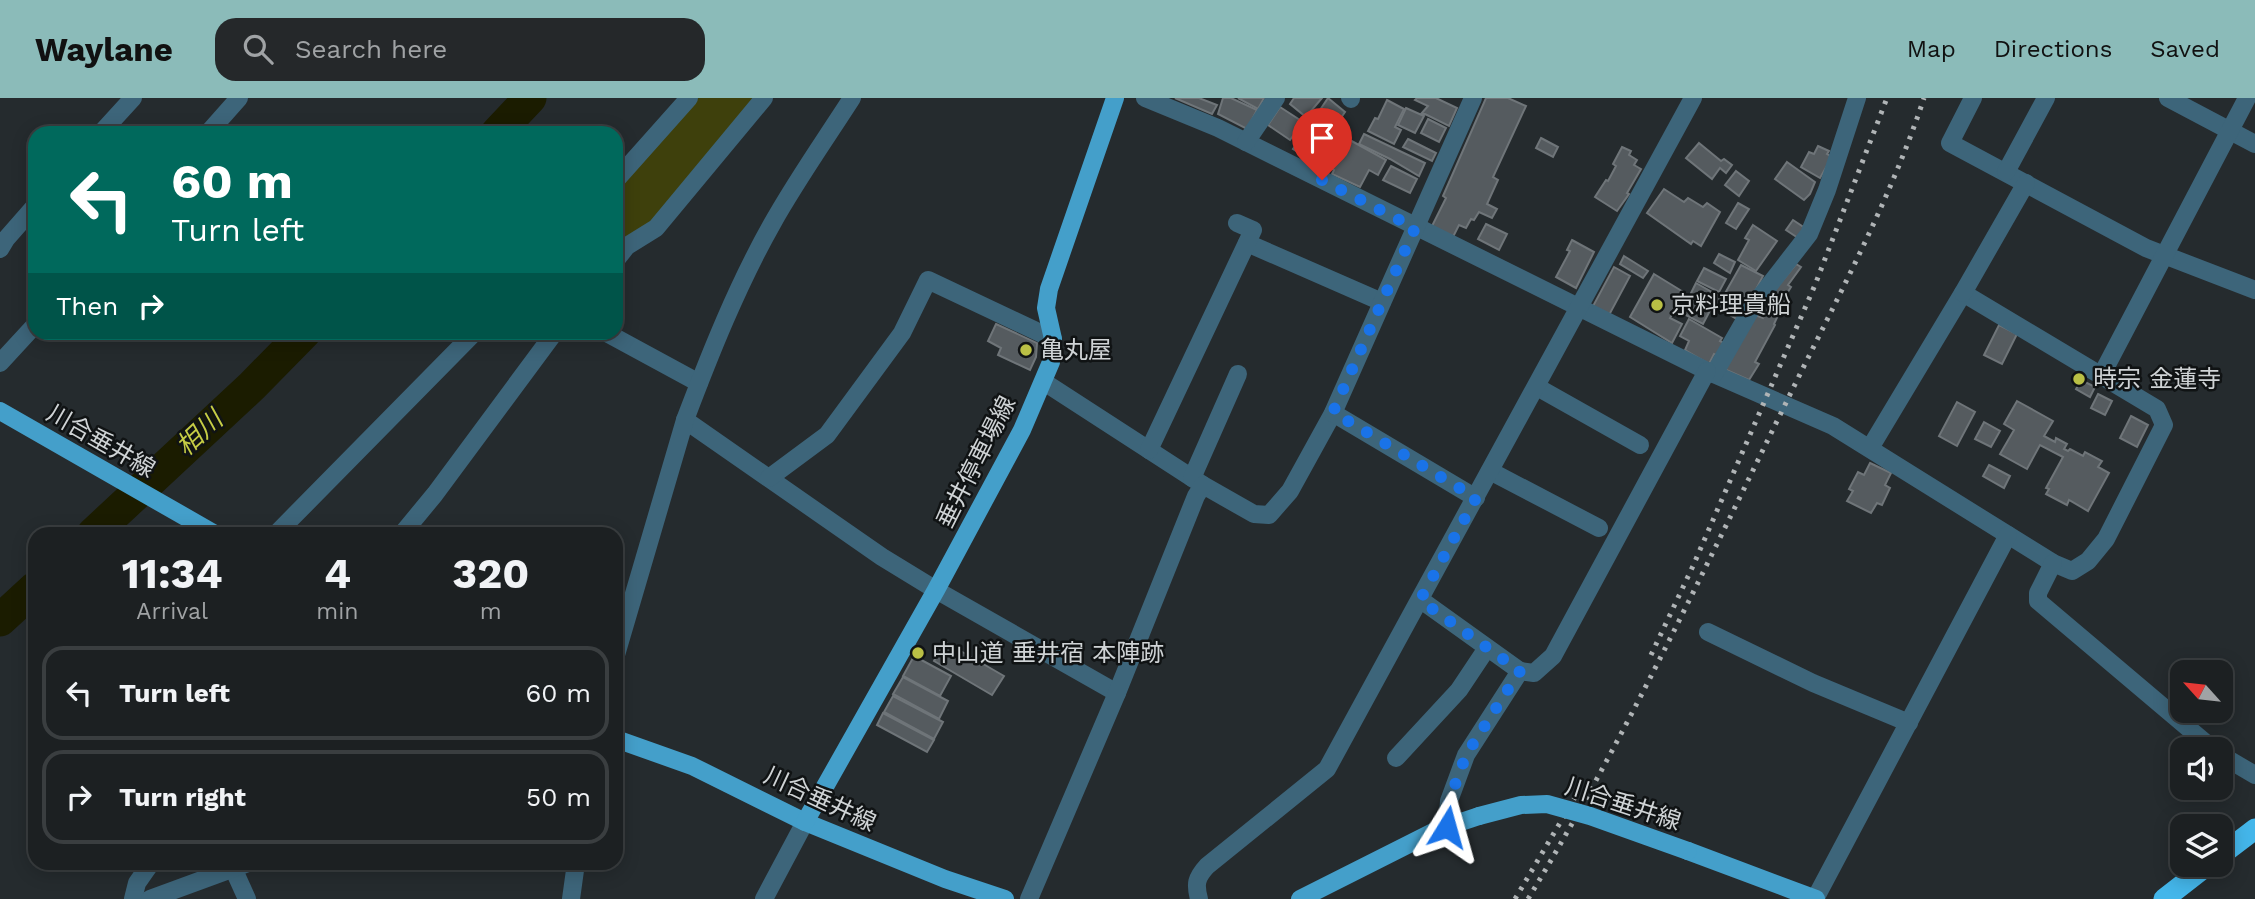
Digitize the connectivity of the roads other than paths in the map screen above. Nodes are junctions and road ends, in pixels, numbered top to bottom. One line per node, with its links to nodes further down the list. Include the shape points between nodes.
1 (132, 98): 16 (street)
2 (239, 98): 17 (street)
3 (689, 98): 21 (street)
4 (764, 98): 29 (street, via 656,228)
5 (852, 98): 45 (street, via 772,223)
6 (1115, 98): 36 (main road, 垂井停車場線, via 1049,289 1046,308)
7 (1145, 98): 19 (street)
8 (1276, 98): 19 (street)
9 (1473, 98): 26 (street)
10 (1693, 98): 34 (street)
11 (1857, 98): 41 (street, via 1809,234 1753,306)
12 (1973, 98): 22 (street, via 1950,143)
13 (2046, 98): 22 (street)
14 (2168, 98): 18 (street)
15 (2247, 98): 18 (street)
16 (107, 126)
17 (214, 126)
18 (2230, 131): 20 (street); 30 (street)
19 (1247, 142): 26 (street)
20 (2255, 144)
21 (623, 172)
22 (2007, 172): 23 (street)
23 (2026, 183): 30 (street, via 2146,248); 32 (street)
24 (28, 214): 27 (street)
25 (1237, 223): 28 (street, via 1254,230)
26 (1415, 228): 33 (street); 34 (street)
27 (2, 242)
28 (1247, 243): 33 (street); 52 (street)
29 (623, 251)
30 (2166, 254): 31 (street); 43 (street)
31 (2255, 290)
32 (1963, 293): 43 (street); 51 (street)
33 (1382, 302): 48 (street)
34 (1580, 309): 41 (street); 46 (street)
35 (28, 333): 40 (street)
36 (1053, 339): 44 (main road, 垂井停車場線); 54 (street, via 928,280 902,333 827,435)
37 (467, 340): 58 (street)
38 (549, 340): 59 (street)
39 (620, 340): 45 (street)
40 (0, 363)
41 (1711, 372): 51 (street, via 1833,426); 68 (street, via 1553,656 1534,673)
42 (1238, 374): 55 (street)
43 (2101, 376): 62 (street, via 2157,409 2164,425 2106,539 2088,561 2072,571)
44 (1044, 382): 52 (street); 63 (main road, 垂井停車場線)
45 (699, 383): 49 (street)
46 (1537, 387): 50 (street); 53 (street)
47 (0, 411): 57 (main road, 川合垂井線)
48 (1333, 412): 55 (street, via 1290,491 1269,515 1254,514); 56 (street)
49 (685, 420): 54 (street); 65 (street)
50 (1640, 445)
51 (1870, 448): 61 (street)
52 (1149, 450): 55 (street)
53 (1490, 471): 56 (street); 60 (street)
54 (769, 478): 63 (street)
55 (1198, 481): 69 (street)
56 (1476, 498): 64 (street)
57 (203, 527)
58 (283, 527)
59 (407, 527)
60 (1599, 528)
61 (2008, 535): 62 (street); 70 (street)
62 (2053, 563): 71 (street, via 2038,601)
63 (936, 590): 69 (street); 76 (main road, 垂井停車場線)
64 (1420, 600): 67 (street); 94 (street, via 1327,769 1198,875)
65 (623, 631)
66 (1708, 632): 70 (street)
67 (1487, 648): 68 (street); 73 (street, via 1459,690)
68 (1520, 671): 77 (street, via 1466,755 1449,801)
69 (1117, 693): 93 (street)
70 (1909, 723): 96 (street)
71 (2199, 737)
72 (623, 741): 76 (main road, 川合垂井線, via 692,766)
73 (1396, 758)
74 (2233, 762): 75 (street)
75 (2255, 775)
76 (805, 822): 85 (main road, 川合垂井線); 91 (street)
77 (1447, 827): 86 (main road, 川合垂井線, bridge, via 1521,805 1547,804 1688,851); 95 (main road, 川合垂井線)
78 (2255, 829): 79 (highway)
79 (2233, 846)
80 (146, 870): 87 (street)
81 (230, 870): 88 (street)
82 (242, 870): 89 (street)
83 (575, 870): 90 (street)
84 (2192, 877): 97 (highway)
85 (968, 893): 92 (main road, 川合垂井線)
86 (1795, 896): 96 (main road, 川合垂井線)
87 (133, 899)
88 (150, 899)
89 (247, 899)
90 (571, 899)
91 (764, 899)
92 (1005, 899)
93 (1029, 899)
94 (1199, 899)
95 (1300, 899)
96 (1815, 899)
97 (2164, 899)

